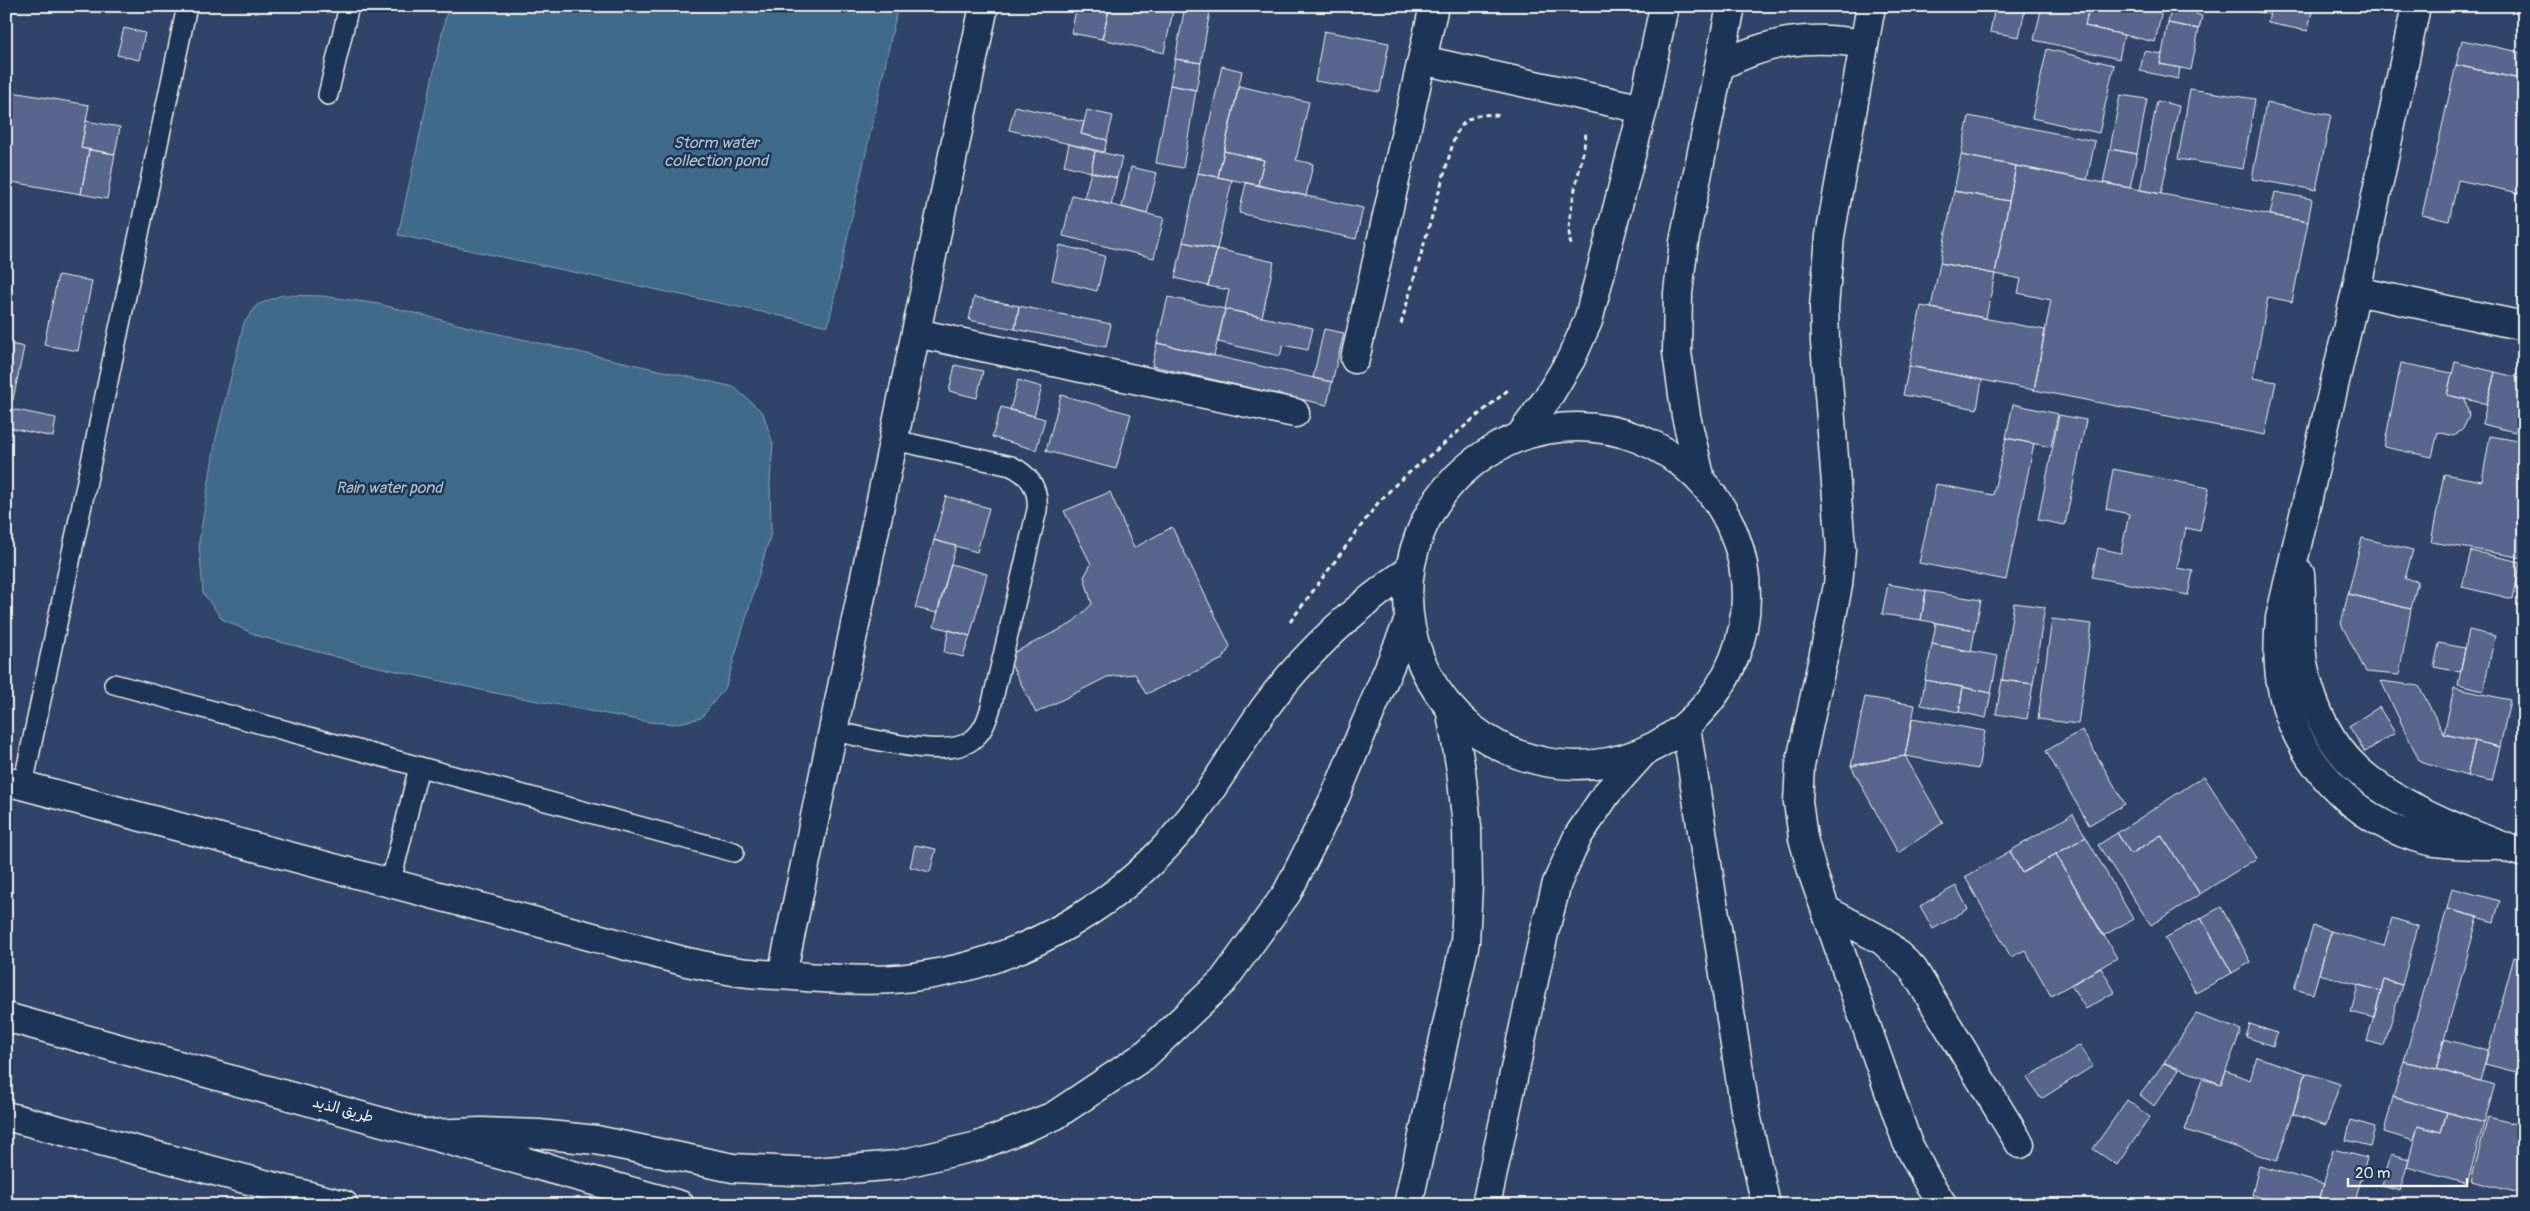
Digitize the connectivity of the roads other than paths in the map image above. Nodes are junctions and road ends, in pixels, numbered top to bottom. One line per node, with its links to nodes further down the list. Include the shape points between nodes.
1 (187, 6): 31 (lane)
2 (349, 6): 12 (lane)
3 (984, 6): 16 (main road)
4 (1434, 6): 10 (main road)
5 (1664, 6): 13 (main road)
6 (1731, 6): 11 (main road)
7 (1871, 6): 9 (main road)
8 (2416, 6): 14 (main road)
9 (1864, 44): 11 (main road, via 1834,39 1774,43); 36 (main road, via 1830,236 1824,307 1841,549 1838,585 1800,765 1798,793 1803,838)
10 (1422, 60): 13 (main road); 17 (main road)
11 (1719, 66): 21 (main road, via 1684,242 1678,293 1677,352 1686,416)
12 (328, 95)
13 (1643, 109): 19 (main road, via 1588,321 1571,360 1548,399)
14 (2356, 291): 15 (main road); 22 (main road)
15 (2524, 326)
16 (916, 332): 18 (main road); 20 (main road)
17 (1355, 359)
18 (1295, 413)
19 (1520, 436): 21 (main road, via 1568,427 1615,431 1660,448); 23 (main road, via 1479,457 1446,488 1422,527)
20 (894, 440): 28 (main road); 28 (lane, via 1017,469 1033,482 1038,496 1037,510 985,726 972,740 955,749 936,750)
21 (1700, 476): 27 (main road, via 1731,522 1747,576 1744,632 1723,685)
22 (2298, 547): 32 (main road, via 2304,670 2312,702 2338,750 2359,772 2406,806); 32 (main road, via 2279,626 2278,651 2281,683 2302,744 2320,771 2349,800 2397,830 2428,840 2460,845)
23 (1408, 571): 24 (main road); 37 (main road, via 1365,601 1296,669 1265,708 1192,816 1161,854 1084,916 1041,940 981,963 913,978 849,980)
24 (1408, 622): 26 (main road, via 1423,671); 42 (main road, via 1336,797 1287,894 1223,981 1144,1056 1054,1116 978,1146 906,1163 815,1172 733,1168 596,1140 539,1134)
25 (114, 684): 30 (lane)
26 (1452, 713): 29 (main road, via 1492,744 1540,763 1591,766); 44 (main road, via 1467,827 1464,942)
27 (1686, 728): 29 (main road); 48 (main road, via 1745,1110)
28 (833, 731): 37 (main road)
29 (1642, 754): 47 (main road, via 1607,792 1578,836 1557,883)
30 (419, 767): 33 (lane); 35 (lane)
31 (14, 783): 35 (main road)
32 (2494, 845): 34 (main road)
33 (734, 852)
34 (2524, 853)
35 (390, 885): 37 (main road, via 687,962 747,973)
36 (1826, 910): 43 (main road, via 1883,941 1913,970); 49 (main road, via 1907,1142)
37 (782, 975)
38 (6, 1010): 40 (main road)
39 (6, 1017): 40 (main road, طريق الذيد)
40 (90, 1040): 42 (main road, طريق الذيد)
41 (6, 1116): 45 (main road)
42 (429, 1134): 46 (main road, طريق الذيد)
43 (2020, 1144)
44 (1409, 1200)
45 (344, 1205)
46 (680, 1205)
47 (1486, 1205)
48 (1766, 1205)
49 (1943, 1205)

